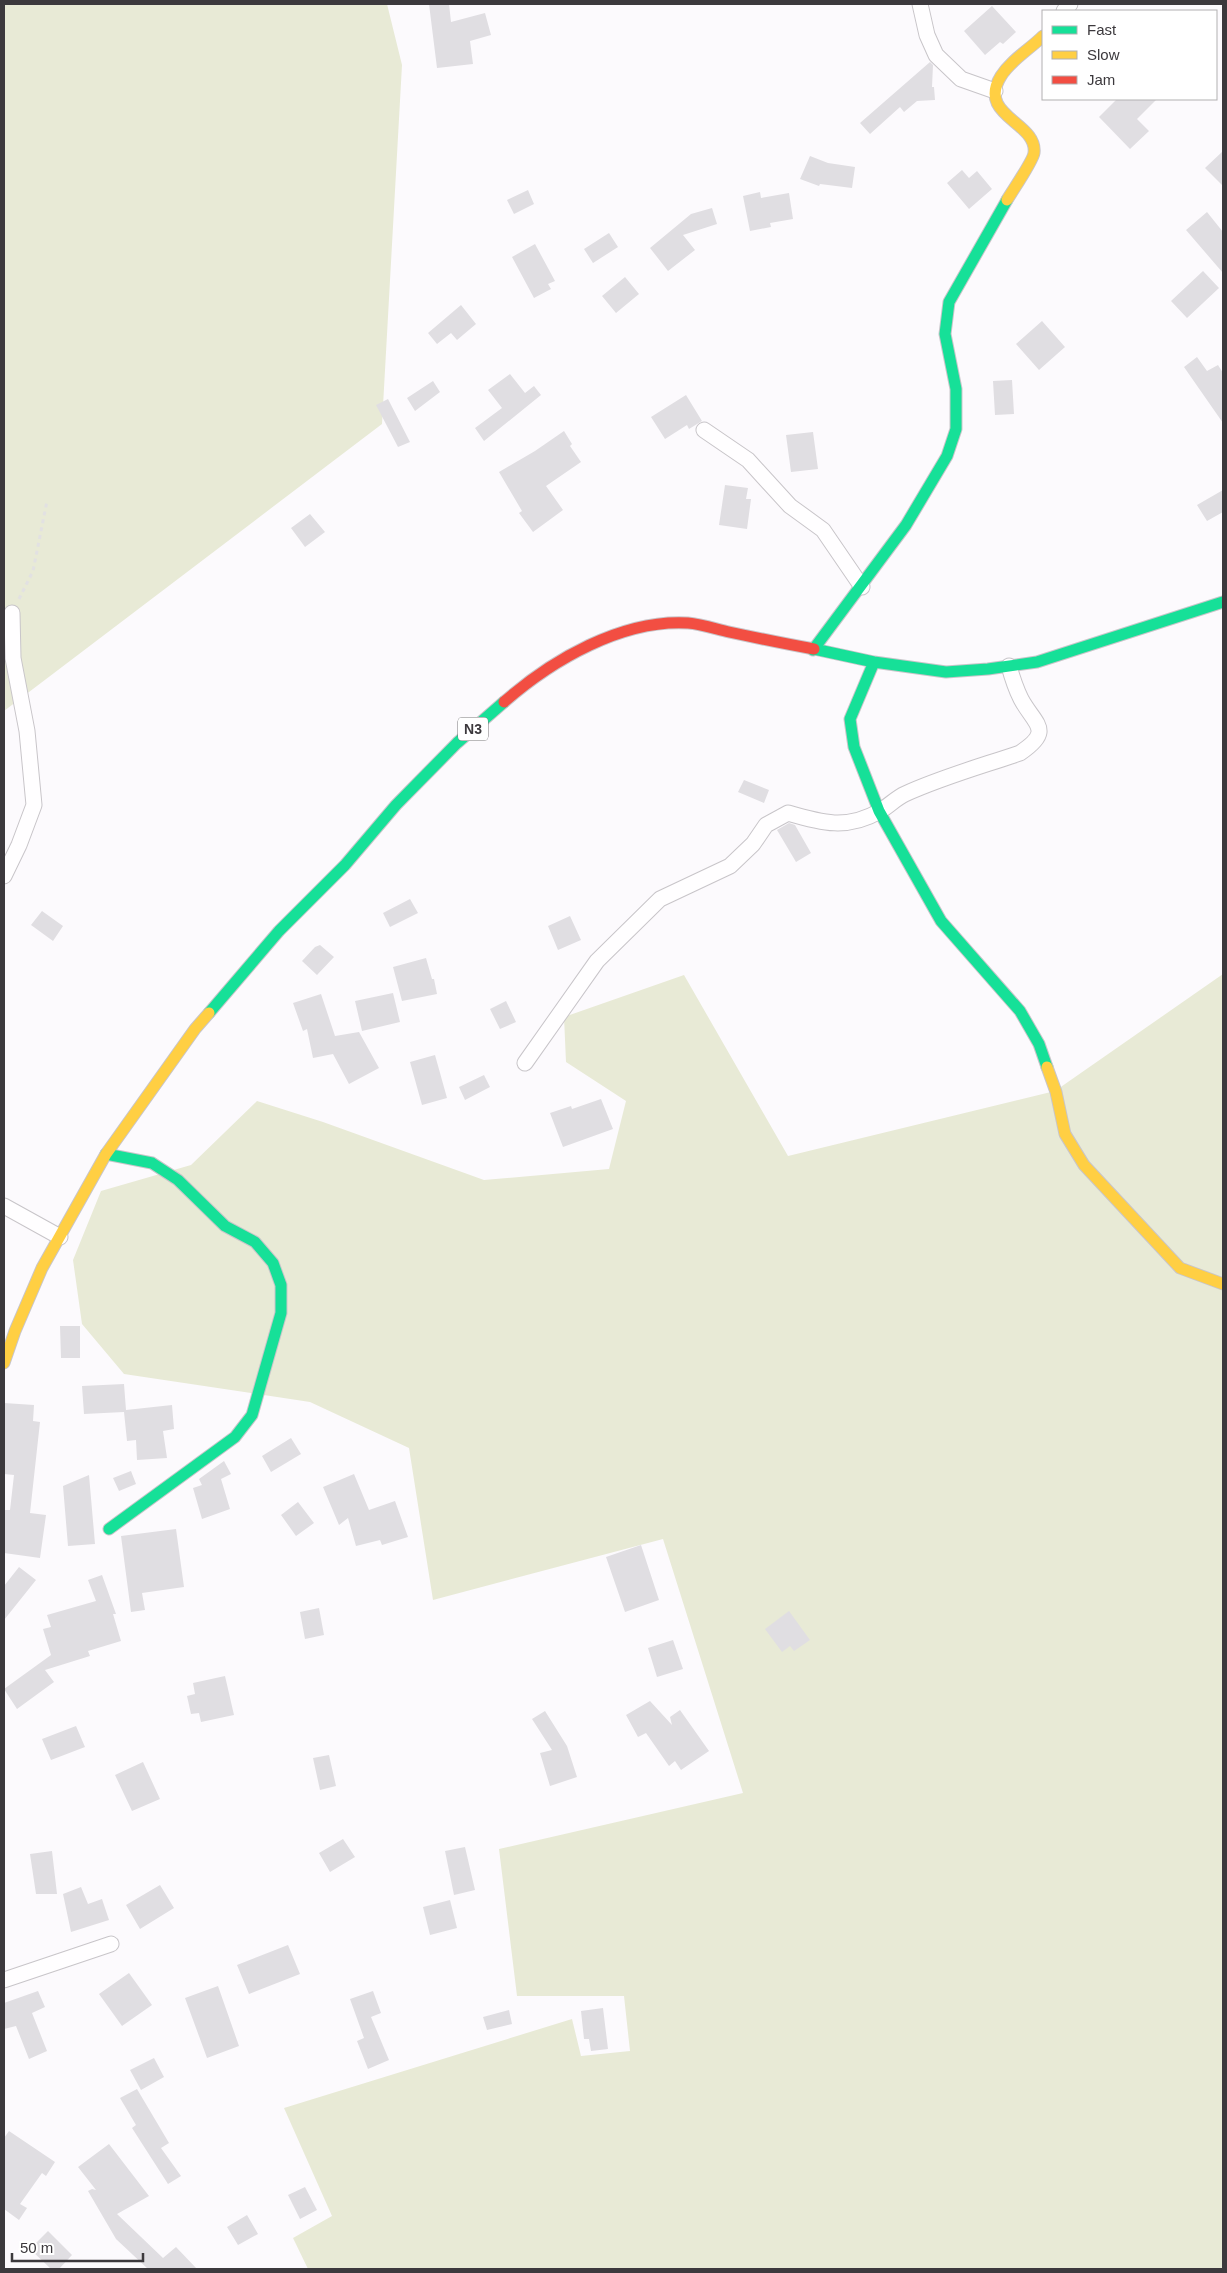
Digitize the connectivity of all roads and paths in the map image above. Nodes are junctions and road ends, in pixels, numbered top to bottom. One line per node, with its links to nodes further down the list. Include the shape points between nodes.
1 (920, 4): 3 (street, via 927,35 936,55 961,79)
2 (1042, 37): 3 (street, via 1002,75)
3 (995, 92): 6 (street, via 996,105 1030,140 1034,153 949,302 945,334 956,389 956,429 947,456 906,525)
4 (704, 430): 6 (street, via 748,460 790,506 823,530)
5 (48, 501): 8 (path, via 33,571)
6 (862, 587): 9 (street)
7 (1223, 602): 11 (street, N3, via 1037,662)
8 (8, 620): 13 (street, via 27,731 34,805)
9 (813, 650): 10 (street, N3); 15 (street, N3, via 688,623 650,626 599,641 563,658 527,682 450,750 396,805 345,865 278,931 194,1029)
10 (874, 662): 11 (street, N3, via 946,672); 12 (street, via 850,719 854,747)
11 (1008, 666): 12 (street, via 1022,701 1038,722 1039,736 1034,743 1020,752 904,794)
12 (879, 811): 14 (street, via 849,822 826,824 788,814 766,825 753,844 730,866 660,899 596,961); 18 (street, via 941,921 1020,1011 1039,1044 1056,1092 1065,1134 1084,1165 1180,1268)
13 (4, 876)
14 (525, 1063)
15 (106, 1154): 17 (street, N3); 20 (street, via 152,1163 178,1180 225,1226 255,1242 273,1263 281,1285 282,1313 252,1415 235,1437)
16 (4, 1206): 17 (street)
17 (60, 1237): 19 (street, N3, via 42,1268)
18 (1223, 1284)
19 (4, 1363)
20 (109, 1529)
21 (111, 1944): 22 (street)
22 (4, 1980)

